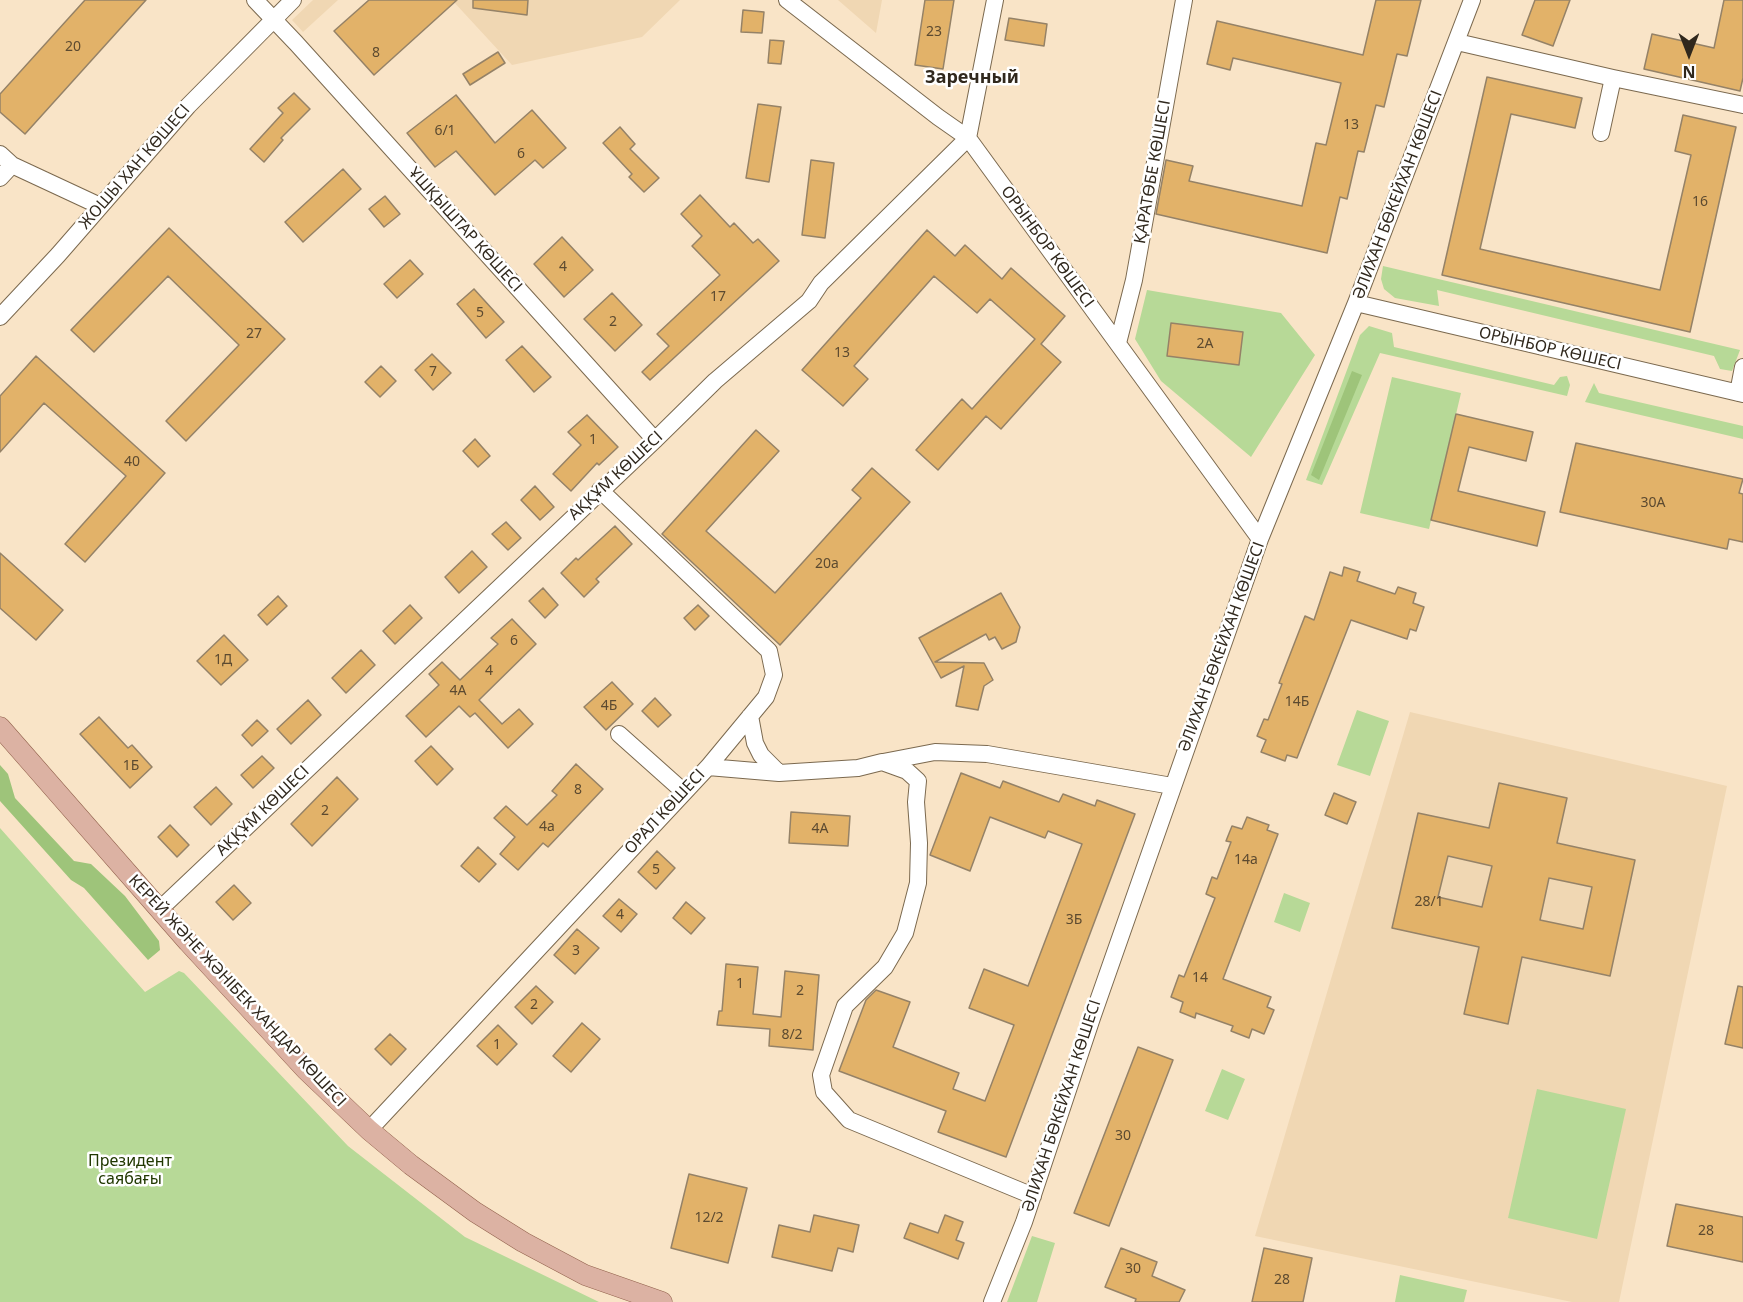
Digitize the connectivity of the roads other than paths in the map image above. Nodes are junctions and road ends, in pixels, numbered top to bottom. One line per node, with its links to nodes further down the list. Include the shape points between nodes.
1 (255, 0): 7 (street, ҰШҚЫШТАР КӨШЕСІ)
2 (293, 0): 7 (street, ЖОШЫ ХАН КӨШЕСІ)
3 (788, 0): 12 (street, ОРЫНБОР КӨШЕСІ)
4 (995, 0): 12 (street)
5 (1184, 0): 18 (street, ҚАРАТӨБЕ КӨШЕСІ, via 1134,280)
6 (1472, 0): 8 (street, ӘЛИХАН БӨКЕЙХАН КӨШЕСІ)
7 (274, 22): 15 (street, ЖОШЫ ХАН КӨШЕСІ, via 188,106); 21 (street, ҰШҚЫШТАР КӨШЕСІ)
8 (1457, 42): 9 (street); 16 (street, ӘЛИХАН БӨКЕЙХАН КӨШЕСІ)
9 (1612, 78): 10 (street); 11 (street)
10 (1743, 105)
11 (1601, 133)
12 (968, 138): 18 (street, ОРЫНБОР КӨШЕСІ); 21 (street, АҚҚҰМ КӨШЕСІ, via 821,283 809,301 715,381)
13 (6, 159): 14 (street); 15 (street)
14 (0, 178)
15 (100, 206): 17 (street, ЖОШЫ ХАН КӨШЕСІ)
16 (1356, 303): 20 (street, ОРЫНБОР КӨШЕСІ); 23 (street, ӘЛИХАН БӨКЕЙХАН КӨШЕСІ)
17 (0, 317)
18 (1118, 343): 23 (street, ОРЫНБОР КӨШЕСІ)
19 (1743, 367): 20 (street)
20 (1740, 393)
21 (655, 440): 22 (street, АҚҚҰМ КӨШЕСІ)
22 (600, 490): 24 (street, ОРАЛ КӨШЕСІ, via 769,651 774,675 766,696); 32 (street, АҚҚҰМ КӨШЕСІ)
23 (1260, 539): 30 (street, ӘЛИХАН БӨКЕЙХАН КӨШЕСІ)
24 (750, 716): 28 (street, ОРАЛ КӨШЕСІ); 29 (street, via 761,755)
25 (0, 727): 32 (main road, КЕРЕЙ ЖӘНЕ ЖӘНІБЕК ХАНДАР КӨШЕСІ)
26 (619, 734): 31 (street)
27 (882, 762): 29 (street, via 858,768); 30 (street, via 935,752 987,754); 34 (street, via 907,771 918,781 918,883 905,933 885,967 845,1006 821,1075 824,1092 849,1120)
28 (708, 767): 29 (street); 31 (street, ОРАЛ КӨШЕСІ)
29 (779, 774)
30 (1172, 786): 34 (street, ӘЛИХАН БӨКЕЙХАН КӨШЕСІ)
31 (684, 792): 33 (street, ОРАЛ КӨШЕСІ)
32 (159, 910): 33 (main road, КЕРЕЙ ЖӘНЕ ЖӘНІБЕК ХАНДАР КӨШЕСІ, via 306,1070)
33 (369, 1130): 35 (main road, КЕРЕЙ ЖӘНЕ ЖӘНІБЕК ХАНДАР КӨШЕСІ, via 475,1212 523,1242 585,1275)
34 (1033, 1196): 36 (street, ӘЛИХАН БӨКЕЙХАН КӨШЕСІ)
35 (662, 1302)
36 (992, 1302)

